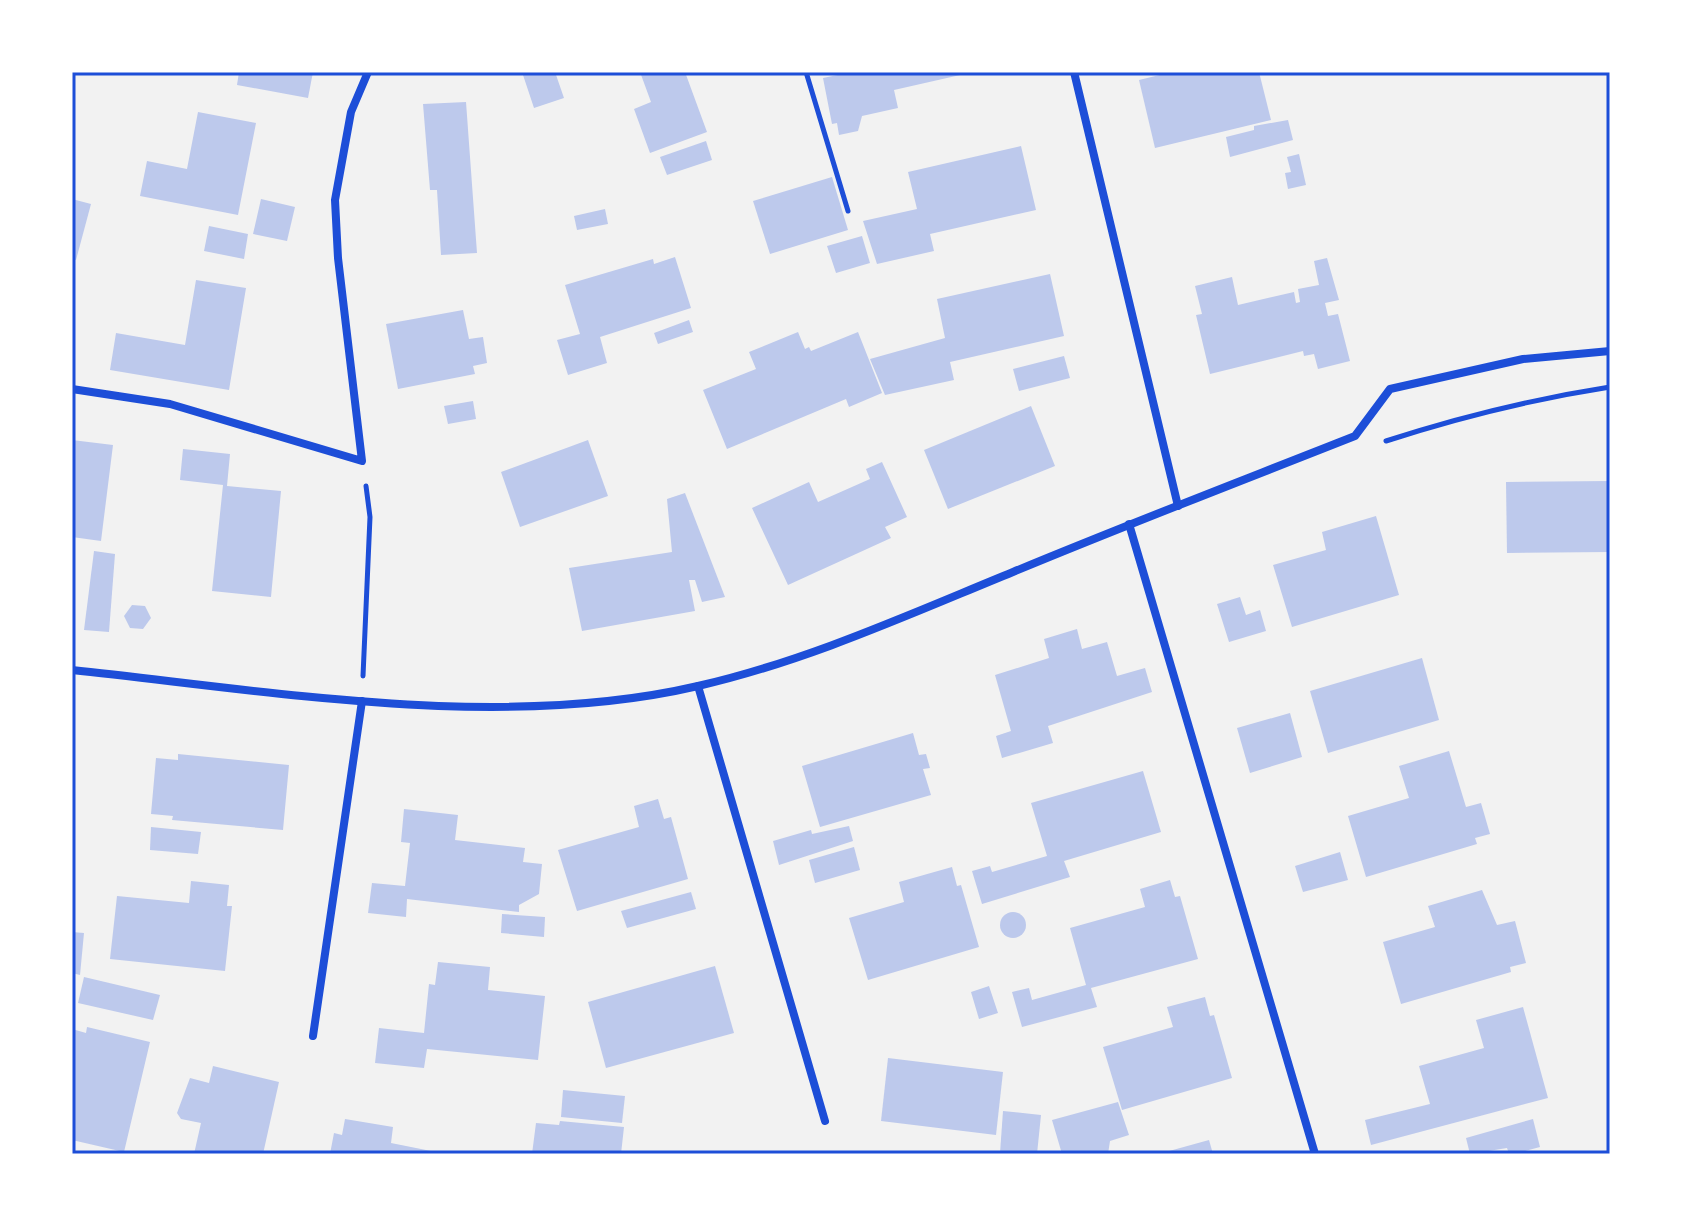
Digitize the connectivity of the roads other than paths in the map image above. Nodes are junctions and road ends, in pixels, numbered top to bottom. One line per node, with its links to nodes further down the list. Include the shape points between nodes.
1 (368, 72): 4 (street, via 351,112 335,200 362,461 170,404)
2 (1074, 72): 5 (street)
3 (1610, 351): 5 (street, via 1523,359 1390,389 1355,436)
4 (72, 389)
5 (1178, 506): 6 (street)
6 (1129, 524): 8 (street, via 838,643); 12 (street)
7 (72, 670): 9 (street)
8 (698, 686): 9 (street, via 601,701); 11 (street)
9 (362, 701): 10 (street)
10 (313, 1036)
11 (825, 1121)
12 (1315, 1154)

